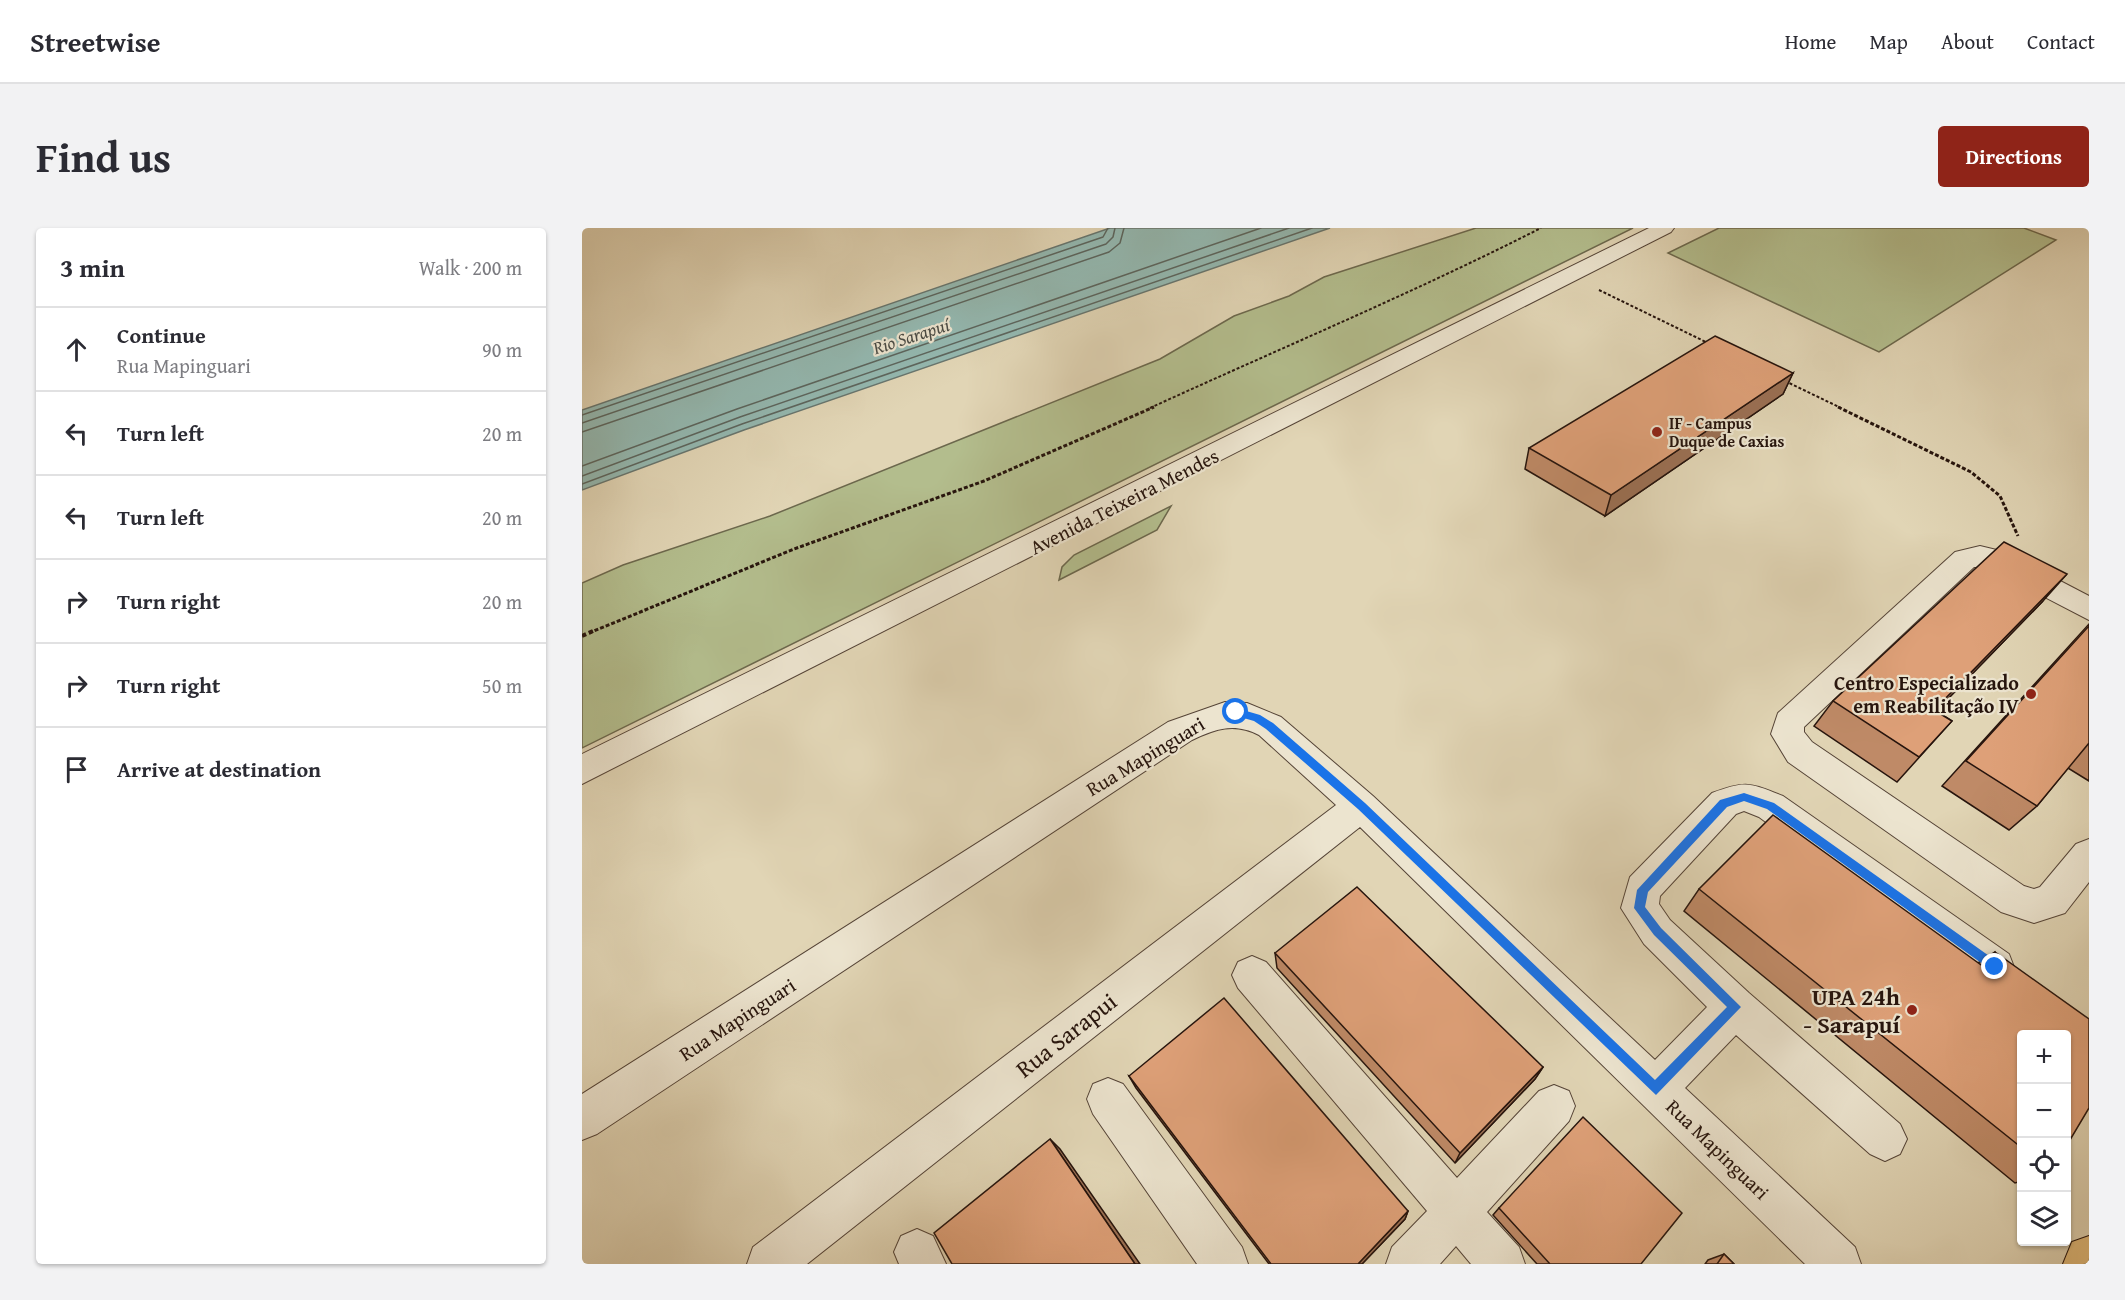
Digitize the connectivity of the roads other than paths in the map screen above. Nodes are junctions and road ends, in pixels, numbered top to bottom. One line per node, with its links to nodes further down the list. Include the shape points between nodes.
1 (1664, 228): 3 (street, Avenida Teixeira Mendes)
2 (2089, 609): 5 (street, via 1995,559 1965,559 1789,722 1787,734 1800,752 2014,900 2034,906 2052,901)
3 (582, 770)
4 (1361, 806): 9 (street, Rua Mapinguari); 12 (street, Rua Mapinguari, via 1257,718 1236,712 1213,715 1180,731); 16 (street, Rua Sarapui)
5 (2089, 855)
6 (1995, 967): 8 (street, via 1771,806 1744,797 1724,803 1642,890 1640,908 1658,932)
7 (1252, 975): 14 (street)
8 (1735, 1007): 9 (street); 13 (street)
9 (1656, 1089): 20 (street, Rua Mapinguari)
10 (1108, 1099): 17 (street)
11 (1554, 1106): 14 (street)
12 (582, 1119)
13 (1885, 1139)
14 (1457, 1212): 18 (street); 19 (street)
15 (2089, 1259): 21 (main road)
16 (770, 1264)
17 (1225, 1264)
18 (1409, 1264)
19 (1502, 1264)
20 (1838, 1264)
21 (2086, 1264)

